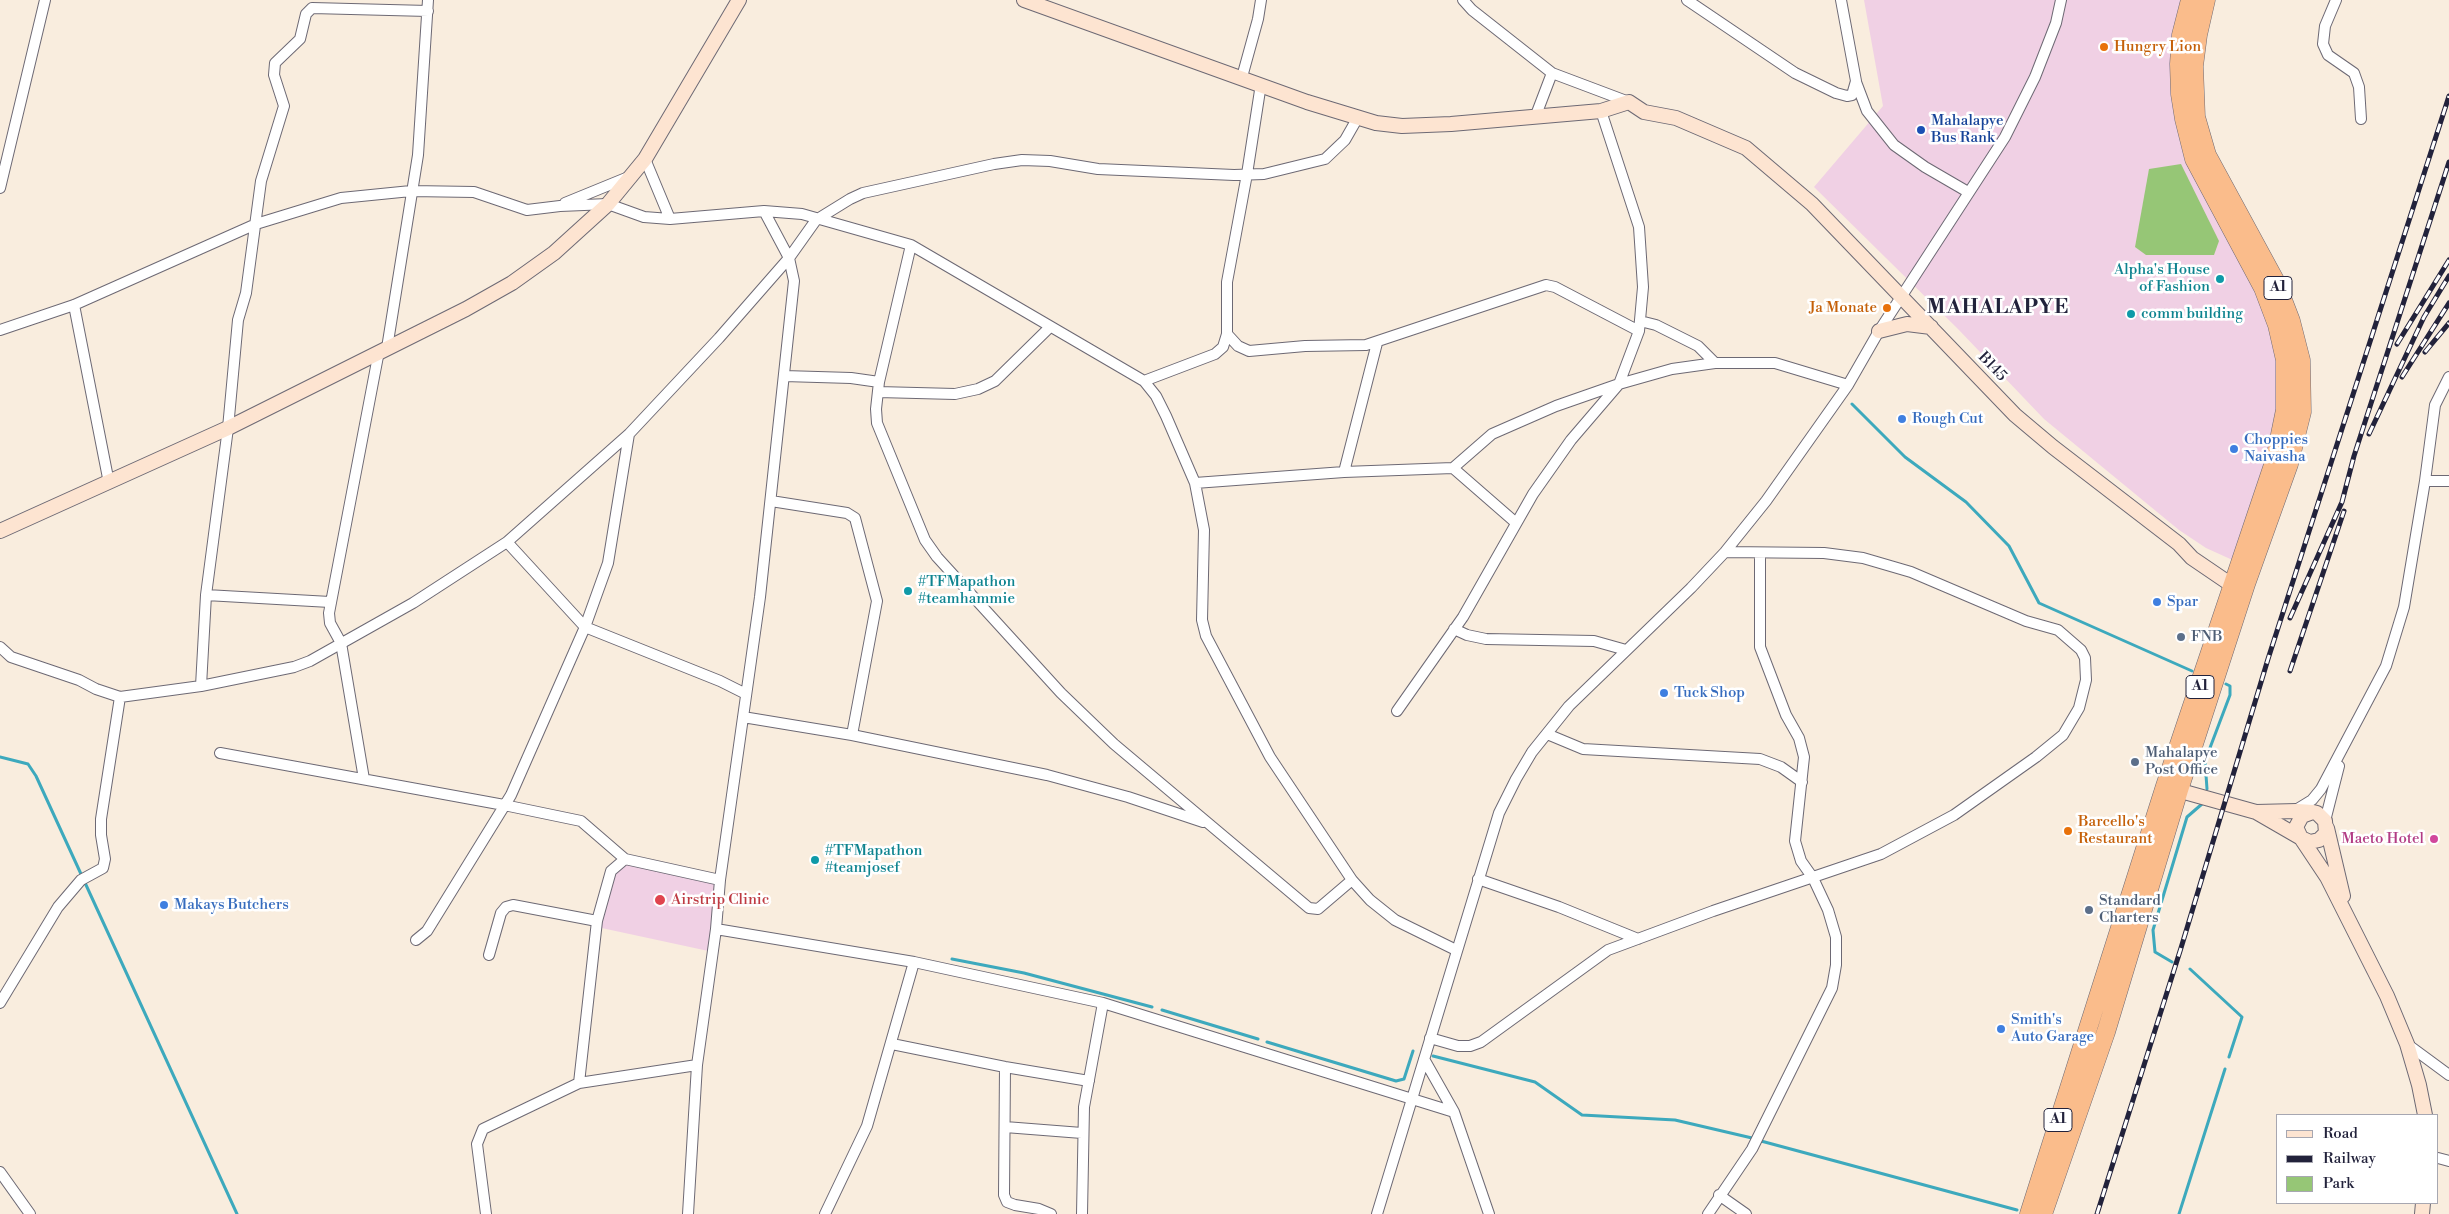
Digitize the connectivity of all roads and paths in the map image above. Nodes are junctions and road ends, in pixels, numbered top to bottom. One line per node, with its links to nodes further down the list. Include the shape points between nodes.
1 (45, 0): 26 (street)
2 (428, 0): 13 (street)
3 (738, 0): 23 (street)
4 (1024, 0): 15 (street)
5 (1261, 0): 15 (street)
6 (1463, 0): 14 (street)
7 (1687, 0): 16 (street, via 1795,73 1824,87 1847,96 1852,95)
8 (1842, 0): 16 (street)
9 (2062, 0): 28 (street, via 2035,77 2004,137)
10 (2190, 0): 68 (highway, A1, via 2181,35 2179,64 2180,94 2194,158 2263,288 2277,325 2285,360 2285,410 2275,459)
11 (2206, 0): 68 (highway, A1, via 2194,66 2196,118 2207,155 2276,282 2301,360 2302,412 2296,439)
12 (2336, 0): 22 (street, via 2325,26 2323,44 2328,55 2354,73 2359,87)
13 (428, 11): 27 (street, via 418,155); 34 (street, via 308,10 300,39 275,63 274,75 284,106 261,181)
14 (1552, 73): 18 (street); 20 (street)
15 (1242, 78): 17 (street)
16 (1856, 81): 28 (street, via 1867,111 1894,145)
17 (1260, 84): 21 (street); 24 (street)
18 (1629, 102): 19 (street); 37 (street, B145 / B145, via 1644,112 1676,118 1746,148 1798,192)
19 (1601, 111): 20 (street); 39 (street, via 1638,227 1643,288)
20 (1536, 115): 21 (street, via 1402,126)
21 (1356, 118): 24 (street, via 1345,140 1325,159 1264,174)
22 (2362, 119)
23 (645, 158): 25 (street); 32 (street)
24 (1247, 174): 33 (street, via 1098,170 1050,161 1022,160 863,193); 44 (street, via 1227,282)
25 (631, 176): 29 (street); 30 (street)
26 (0, 188)
27 (411, 191): 30 (street, via 474,192 527,210); 34 (street, via 328,201); 46 (street)
28 (1968, 192): 37 (street)
29 (608, 204): 30 (street); 32 (street, via 644,216); 46 (street, via 554,253 512,283)
30 (560, 206)
31 (764, 211): 32 (street); 33 (street, via 788,212); 36 (street)
32 (670, 219)
33 (816, 220): 35 (street, via 891,237); 36 (street)
34 (256, 224): 38 (street); 54 (street, via 245,301 238,320)
35 (911, 245): 40 (street); 53 (street)
36 (789, 258): 48 (street, via 794,281); 55 (street)
37 (1901, 295): 41 (street, B145 / B145); 43 (street)
38 (74, 305): 42 (street); 60 (street)
39 (1640, 326): 45 (street, via 1546,285); 47 (street, via 1656,325 1698,346); 51 (street)
40 (1050, 327): 50 (street); 53 (street, via 995,381 978,389 955,394)
41 (1931, 327): 43 (street, via 1907,324); 68 (street, B145 / B145, via 2015,414 2053,447 2179,544)
42 (0, 330)
43 (1879, 330): 52 (street)
44 (1227, 334): 45 (street, via 1238,346 1249,351); 50 (street, via 1223,347 1215,354)
45 (1377, 343): 57 (street)
46 (383, 349): 54 (street); 70 (street)
47 (1715, 363): 51 (street, via 1672,369); 52 (street, via 1776,363)
48 (784, 376): 53 (street, via 851,378); 62 (street)
49 (2449, 376): 58 (street, via 2435,405)
50 (1144, 381): 61 (street, via 1166,416)
51 (1619, 384): 56 (street, via 1556,406 1492,434); 63 (street, via 1571,440)
52 (1848, 386): 66 (street, via 1766,501)
53 (878, 387): 92 (street, via 877,423 925,540 937,557 1061,693 1114,744)
54 (228, 428): 60 (street); 69 (street)
55 (629, 434): 65 (street); 71 (street, via 608,563)
56 (1454, 468): 57 (street); 63 (street)
57 (1344, 472): 61 (street)
58 (2425, 481): 59 (street); 83 (street, via 2404,607 2386,666)
59 (2449, 481)
60 (109, 483): 64 (street)
61 (1195, 483): 99 (street, via 1204,530 1202,620 1206,636 1270,757)
62 (771, 501): 77 (street); 82 (street, via 847,513 855,518 877,601)
63 (1515, 522): 72 (street)
64 (0, 531)
65 (507, 542): 71 (street); 73 (street, via 413,603)
66 (1725, 552): 67 (street); 75 (street)
67 (1760, 553): 86 (street, via 1760,647 1786,715 1799,738 1804,757); 96 (street, via 1846,554 1911,572 1987,607 2058,630 2081,650 2085,658 2086,680 2078,708 2063,735 2036,757 1954,816 1881,854)
68 (2240, 585): 87 (highway, A1)
69 (206, 595): 70 (street); 76 (street)
70 (330, 602): 73 (street, via 330,623)
71 (586, 627): 77 (street); 88 (street, via 516,785)
72 (1454, 630): 75 (street, via 1486,639 1594,641); 79 (street)
73 (341, 643): 76 (street, via 294,667); 85 (street)
74 (0, 647): 78 (street, via 11,657)
75 (1626, 650): 81 (street, via 1569,706)
76 (201, 686): 78 (street)
77 (746, 694): 80 (street)
78 (120, 697): 108 (street, via 102,819 103,868 81,880 58,907)
79 (1397, 711)
80 (743, 717): 82 (street); 98 (street)
81 (1547, 734): 86 (street, via 1584,749 1760,759 1781,767); 97 (street, via 1532,752 1499,813)
82 (852, 735): 92 (street, via 1047,776 1128,797)
83 (2351, 735): 89 (street, via 2322,789 2312,800); 93 (street, via 2336,774)
84 (220, 753): 85 (street)
85 (364, 779): 88 (street)
86 (1802, 782): 96 (street, via 1795,841 1801,861)
87 (2172, 788): 90 (street); 136 (highway, A1); 137 (highway, A1, via 2106,1032)
88 (504, 804): 95 (street, via 581,821); 103 (street, via 427,931)
89 (2292, 811): 90 (street); 91 (street)
90 (2256, 812): 94 (street)
91 (2313, 812): 93 (street, via 2320,815); 94 (street, via 2302,816 2297,823)
92 (1209, 824): 99 (street, via 1309,908 1318,909)
93 (2326, 825): 94 (street, via 2319,840 2310,842); 104 (street, via 2339,883)
94 (2301, 838): 104 (street, via 2326,876)
95 (625, 859): 98 (street); 100 (street, via 611,870)
96 (1813, 878): 102 (street); 125 (street, via 1836,937 1832,988 1752,1149)
97 (1478, 879): 102 (street); 105 (street)
98 (720, 880): 101 (street)
99 (1352, 880): 105 (street, via 1395,920)
100 (598, 921): 106 (street, via 513,905 501,913); 118 (street)
101 (716, 928): 107 (street); 114 (street)
102 (1638, 939): 110 (street, via 1596,956 1481,1042 1458,1046)
103 (416, 940)
104 (2363, 948): 112 (street)
105 (1456, 950): 110 (street)
106 (489, 955)
107 (914, 962): 109 (street); 111 (street)
108 (0, 1003)
109 (1103, 1003): 117 (street); 119 (street)
110 (1430, 1038): 113 (street)
111 (892, 1044): 115 (street); 129 (street, via 867,1126)
112 (2407, 1044): 116 (street); 121 (street)
113 (1424, 1059): 119 (street); 120 (street)
114 (698, 1065): 118 (street); 128 (street)
115 (1005, 1067): 117 (street); 122 (street)
116 (2449, 1075)
117 (1089, 1081): 123 (street)
118 (579, 1083): 127 (street, via 483,1129 477,1144)
119 (1411, 1099): 120 (street); 132 (street)
120 (1454, 1112): 133 (street)
121 (2425, 1114)
122 (1005, 1127): 123 (street); 130 (street, via 1004,1195 1015,1205)
123 (1082, 1133): 131 (street)
124 (0, 1172): 126 (street)
125 (1720, 1195): 134 (street); 135 (street)
126 (30, 1214)
127 (486, 1214)
128 (688, 1214)
129 (825, 1214)
130 (1051, 1214)
131 (1082, 1214)
132 (1377, 1214)
133 (1489, 1214)
134 (1708, 1214)
135 (1746, 1214)
136 (2029, 1214)
137 (2043, 1214)

